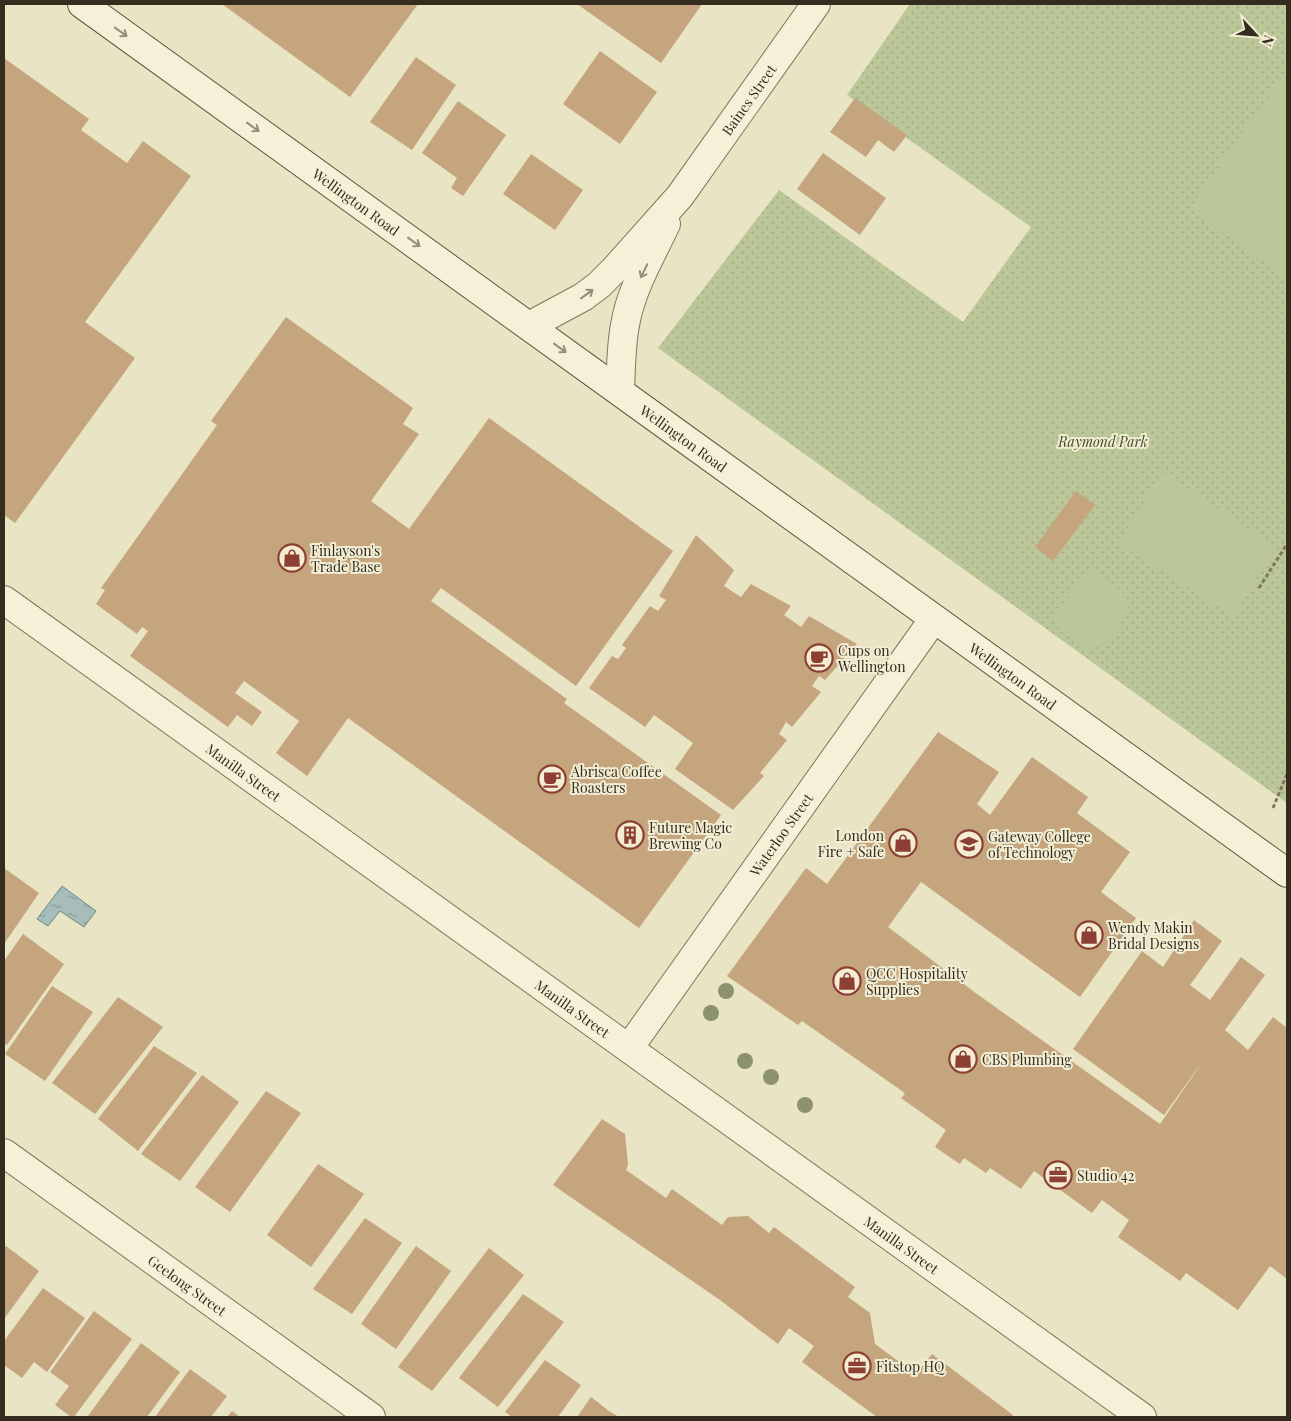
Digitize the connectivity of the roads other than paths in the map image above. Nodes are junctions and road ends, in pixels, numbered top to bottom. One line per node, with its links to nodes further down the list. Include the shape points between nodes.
1 (82, 4): 4 (street, Wellington Road, one-way to 4)
2 (816, 4): 3 (street, Baines Street)
3 (680, 196): 4 (street, Baines Street, one-way to 3, via 599,285); 5 (street, Baines Street, one-way to 5, via 638,284 624,325)
4 (529, 326): 5 (street, Wellington Road, one-way to 5)
5 (620, 391): 7 (street, Wellington Road)
6 (4, 600): 9 (street, Manilla Street)
7 (933, 620): 8 (street, Wellington Road); 9 (street, Waterloo Street)
8 (1287, 873)
9 (629, 1048): 12 (street, Manilla Street)
10 (4, 1153): 11 (street, Geelong Street)
11 (371, 1417)
12 (1142, 1417)

